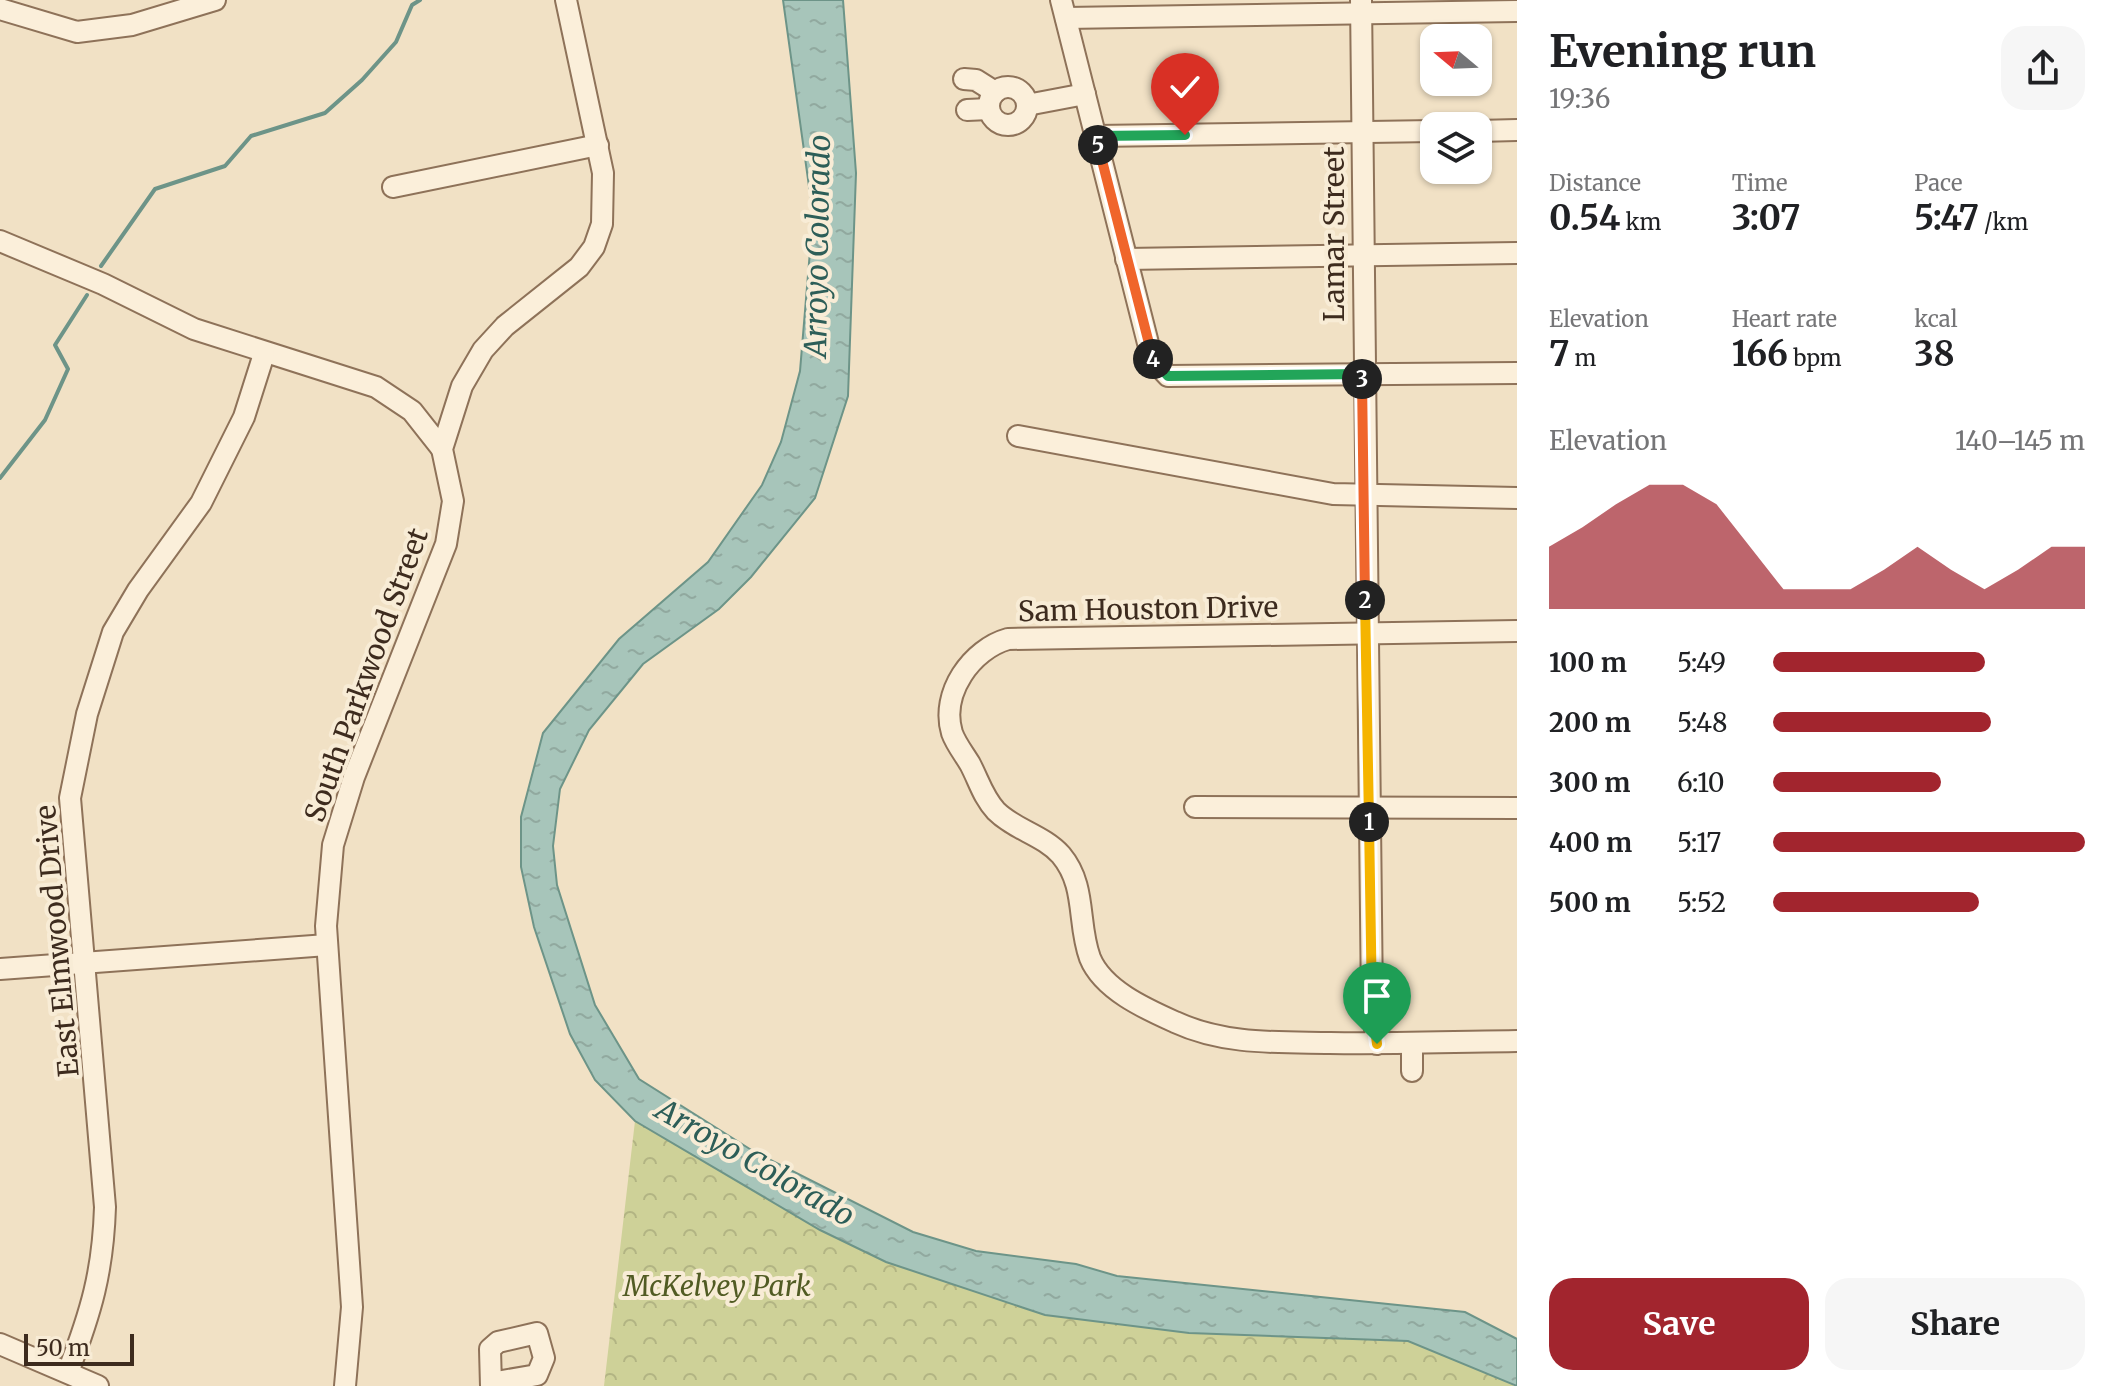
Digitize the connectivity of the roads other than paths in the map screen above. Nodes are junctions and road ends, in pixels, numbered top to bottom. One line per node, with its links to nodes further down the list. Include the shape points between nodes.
1 (215, 0): 4 (street, via 132,25 77,32)
2 (566, 0): 17 (street, South Parkwood Street)
3 (1361, 6): 5 (street); 6 (street); 15 (street, Lamar Street)
4 (0, 9)
5 (1064, 9): 8 (street)
6 (1517, 11)
7 (964, 79): 9 (street, via 976,80)
8 (1085, 94): 10 (street); 16 (street)
9 (992, 100): 10 (street, via 1006,87 1018,89); 10 (street, via 1000,124 1013,125 1023,118); 11 (street)
10 (1027, 105)
11 (967, 110)
12 (1517, 130): 14 (street)
13 (1420, 131): 15 (street)
14 (1492, 131)
15 (1363, 132): 16 (street); 21 (street, Lamar Street)
16 (1096, 136): 22 (street)
17 (598, 145): 18 (street); 27 (street, South Parkwood Street, via 605,199 594,247 579,267 518,314 483,350 456,401)
18 (393, 187)
19 (0, 241): 23 (street, via 194,329)
20 (1517, 253): 21 (street)
21 (1363, 255): 22 (street); 25 (street, Lamar Street)
22 (1126, 259): 25 (street, via 1157,367 1168,376)
23 (264, 354): 27 (street, via 376,387 412,411); 36 (street, East Elmwood Drive, via 244,417 201,503 113,632 87,714 70,798)
24 (1517, 373): 25 (street)
25 (1362, 374): 28 (street, Lamar Street)
26 (1018, 436): 28 (street)
27 (442, 449): 35 (street, South Parkwood Street, via 451,480 452,523 337,828)
28 (1364, 496): 29 (street); 31 (street, Lamar Street)
29 (1517, 498)
30 (1517, 631): 31 (street, Sam Houston Drive)
31 (1366, 632): 33 (street, Lamar Street); 40 (street, Sam Houston Drive, via 1008,639 989,644 977,655 958,682 950,715 952,732 987,799 1011,824 1046,841 1071,871 1091,961 1114,987 1176,1023 1225,1038)
32 (1195, 807): 33 (street)
33 (1369, 808): 34 (street); 40 (street, Lamar Street)
34 (1517, 808)
35 (327, 945): 36 (street); 45 (street, South Parkwood Street, via 351,1265)
36 (84, 964): 37 (street); 43 (street, East Elmwood Drive, via 102,1142 104,1248 94,1305)
37 (0, 969)
38 (1517, 1041): 39 (street, Sam Houston Drive)
39 (1412, 1043): 40 (street, Sam Houston Drive); 41 (street)
40 (1377, 1044)
41 (1412, 1071)
42 (0, 1344): 43 (street)
43 (68, 1372): 44 (street)
44 (98, 1386)
45 (345, 1386)

